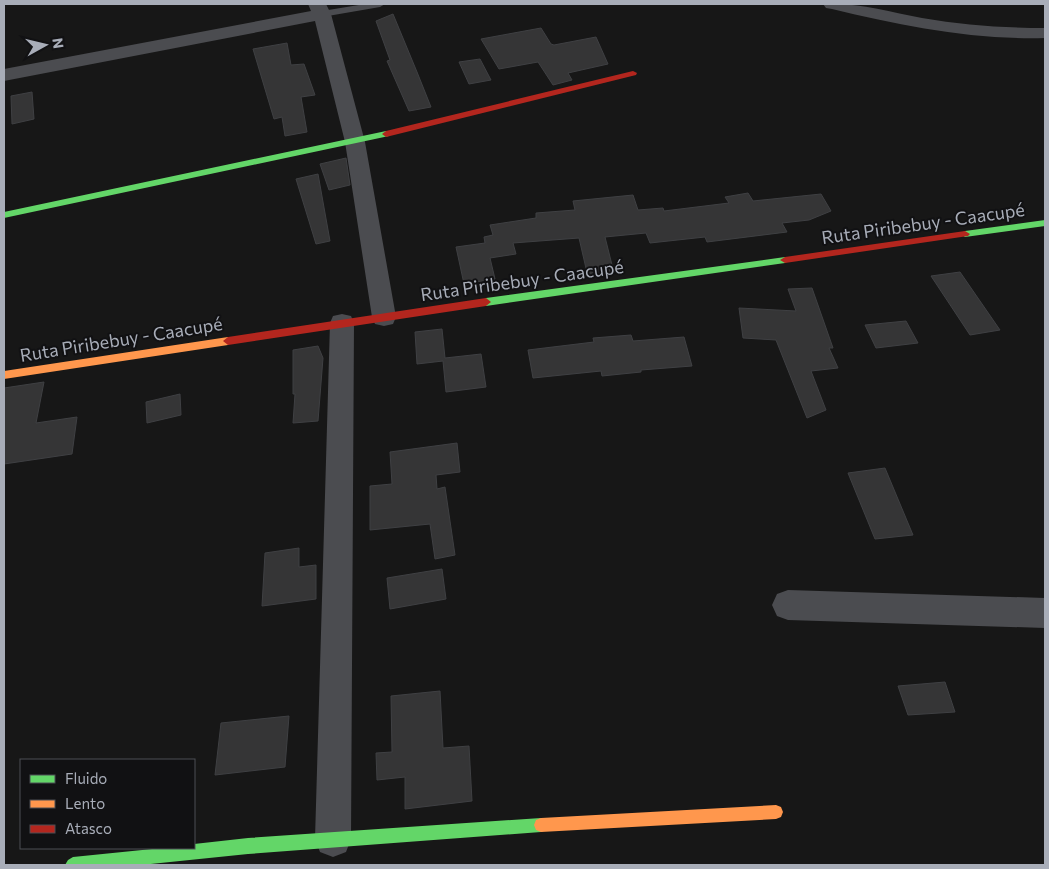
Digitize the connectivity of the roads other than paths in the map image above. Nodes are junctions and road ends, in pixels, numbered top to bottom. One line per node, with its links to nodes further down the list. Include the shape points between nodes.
1 (380, 4): 3 (lane)
2 (832, 4): 4 (street)
3 (320, 9): 7 (street); 8 (street)
4 (904, 12): 5 (street, via 985,33)
5 (1045, 33)
6 (633, 73): 8 (street)
7 (4, 75)
8 (355, 142): 9 (street); 11 (street)
9 (4, 215)
10 (1045, 223): 11 (street, Ruta Piribebuy - Caacupé)
11 (384, 317): 12 (street, Ruta Piribebuy - Caacupé)
12 (342, 323): 13 (street, Ruta Piribebuy - Caacupé); 17 (street)
13 (4, 375)
14 (788, 605): 15 (street)
15 (1045, 612)
16 (776, 812): 17 (street)
17 (333, 839): 18 (street)
18 (73, 865)

